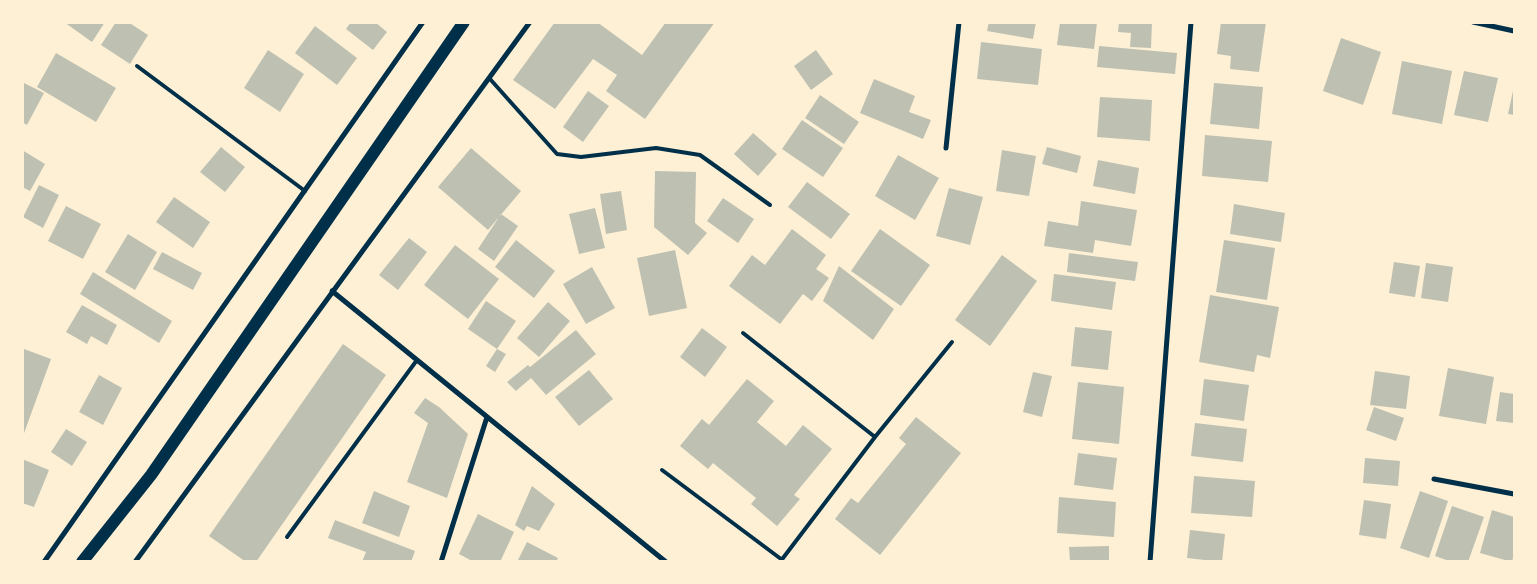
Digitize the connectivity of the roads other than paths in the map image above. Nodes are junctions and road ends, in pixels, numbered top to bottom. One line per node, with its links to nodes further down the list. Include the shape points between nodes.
1 (423, 22): 11 (street)
2 (464, 22): 25 (main road, via 151,475)
3 (530, 22): 9 (street)
4 (959, 22): 10 (street)
5 (1191, 22): 29 (street)
6 (1473, 22): 7 (street)
7 (1514, 31)
8 (137, 66): 11 (lane)
9 (490, 79): 12 (lane, via 558,154 581,157 656,148 700,155); 13 (street)
10 (946, 148)
11 (305, 191): 24 (street)
12 (770, 205)
13 (332, 291): 16 (street); 26 (street)
14 (743, 333): 18 (lane)
15 (952, 342): 18 (lane)
16 (417, 360): 17 (street); 22 (lane)
17 (487, 417): 27 (street); 28 (street)
18 (875, 437): 23 (lane)
19 (662, 470): 23 (lane)
20 (1434, 479): 21 (street)
21 (1514, 494)
22 (287, 537)
23 (780, 560)
24 (44, 562)
25 (82, 562)
26 (135, 562)
27 (441, 562)
28 (666, 562)
29 (1150, 562)

